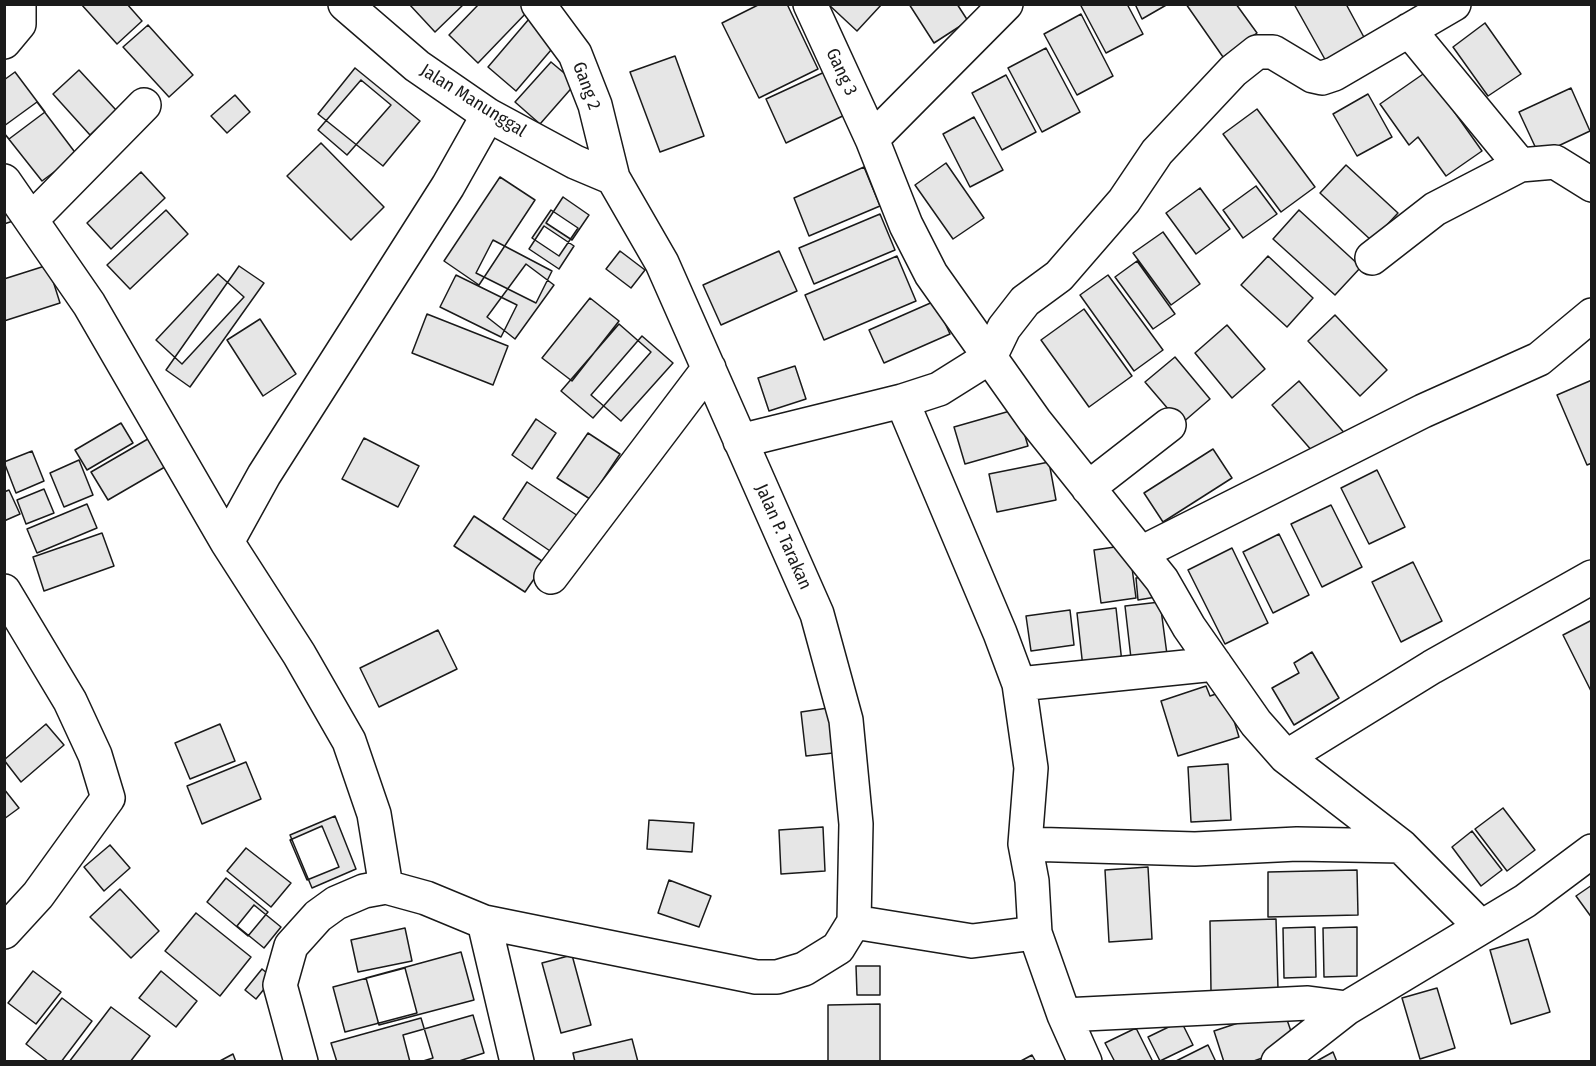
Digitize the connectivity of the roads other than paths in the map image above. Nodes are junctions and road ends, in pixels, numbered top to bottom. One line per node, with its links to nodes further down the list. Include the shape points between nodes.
1 (19, 4): 8 (street, via 19,24)
2 (345, 4): 10 (street, Jalan Manunggal, via 417,66)
3 (538, 4): 13 (street, Gang 2, via 575,54 595,105)
4 (810, 4): 11 (street, Gang 3)
5 (1006, 4): 11 (street)
6 (1454, 4): 7 (street)
7 (1409, 30): 12 (street); 19 (street, via 1322,78 1273,52 1257,52 1233,71 1156,152 1093,240 1059,276 1025,301 1004,328)
8 (4, 42)
9 (144, 105): 16 (street)
10 (488, 115): 13 (street, Jalan Manunggal); 25 (street, via 448,186 264,475)
11 (872, 139): 19 (street, Gang 3, via 906,225 931,274)
12 (1520, 165): 15 (street, via 1555,162); 17 (street, via 1435,209)
13 (613, 178): 20 (street, Jalan P. Tarakan, via 662,263)
14 (4, 182): 16 (street)
15 (1592, 185)
16 (31, 220): 25 (street, via 88,304)
17 (1372, 258)
18 (1592, 315): 26 (street, via 1539,359 1423,411)
19 (990, 357): 21 (street, via 939,389); 24 (street, Gang 3)
20 (708, 368): 23 (street, Jalan P. Tarakan); 28 (street)
21 (902, 401): 23 (street); 31 (street)
22 (1169, 425): 24 (street)
23 (740, 441): 39 (street, Jalan P. Tarakan, via 817,614 846,720 856,824)
24 (1089, 488): 26 (street, Gang 3)
25 (227, 542): 36 (street, via 349,741 374,814)
26 (1141, 553): 30 (street, Gang 3)
27 (1592, 577): 32 (street, via 1432,667)
28 (551, 578)
29 (4, 591): 37 (street, via 70,701 95,755 108,798)
30 (1215, 664): 31 (street); 32 (street, Gang 3, via 1256,723)
31 (1019, 684): 33 (street, via 1031,768)
32 (1286, 757): 34 (street, Gang 3)
33 (1025, 844): 34 (street, via 1195,849 1297,844); 41 (street)
34 (1401, 846): 40 (street, Gang 3)
35 (1592, 851): 40 (street, via 1525,901)
36 (386, 887): 38 (street, via 426,898); 44 (street, via 336,903 318,916 291,946 280,985)
37 (10, 914)
38 (484, 922): 39 (street, via 756,977 777,977 804,969 838,948); 45 (street)
39 (854, 922): 41 (street, via 972,941)
40 (1481, 927): 42 (street)
41 (1035, 933): 43 (street)
42 (1347, 1008): 43 (street, via 1308,1003); 47 (street)
43 (1064, 1015): 46 (street)
44 (301, 1062)
45 (516, 1062)
46 (1085, 1062)
47 (1278, 1062)

